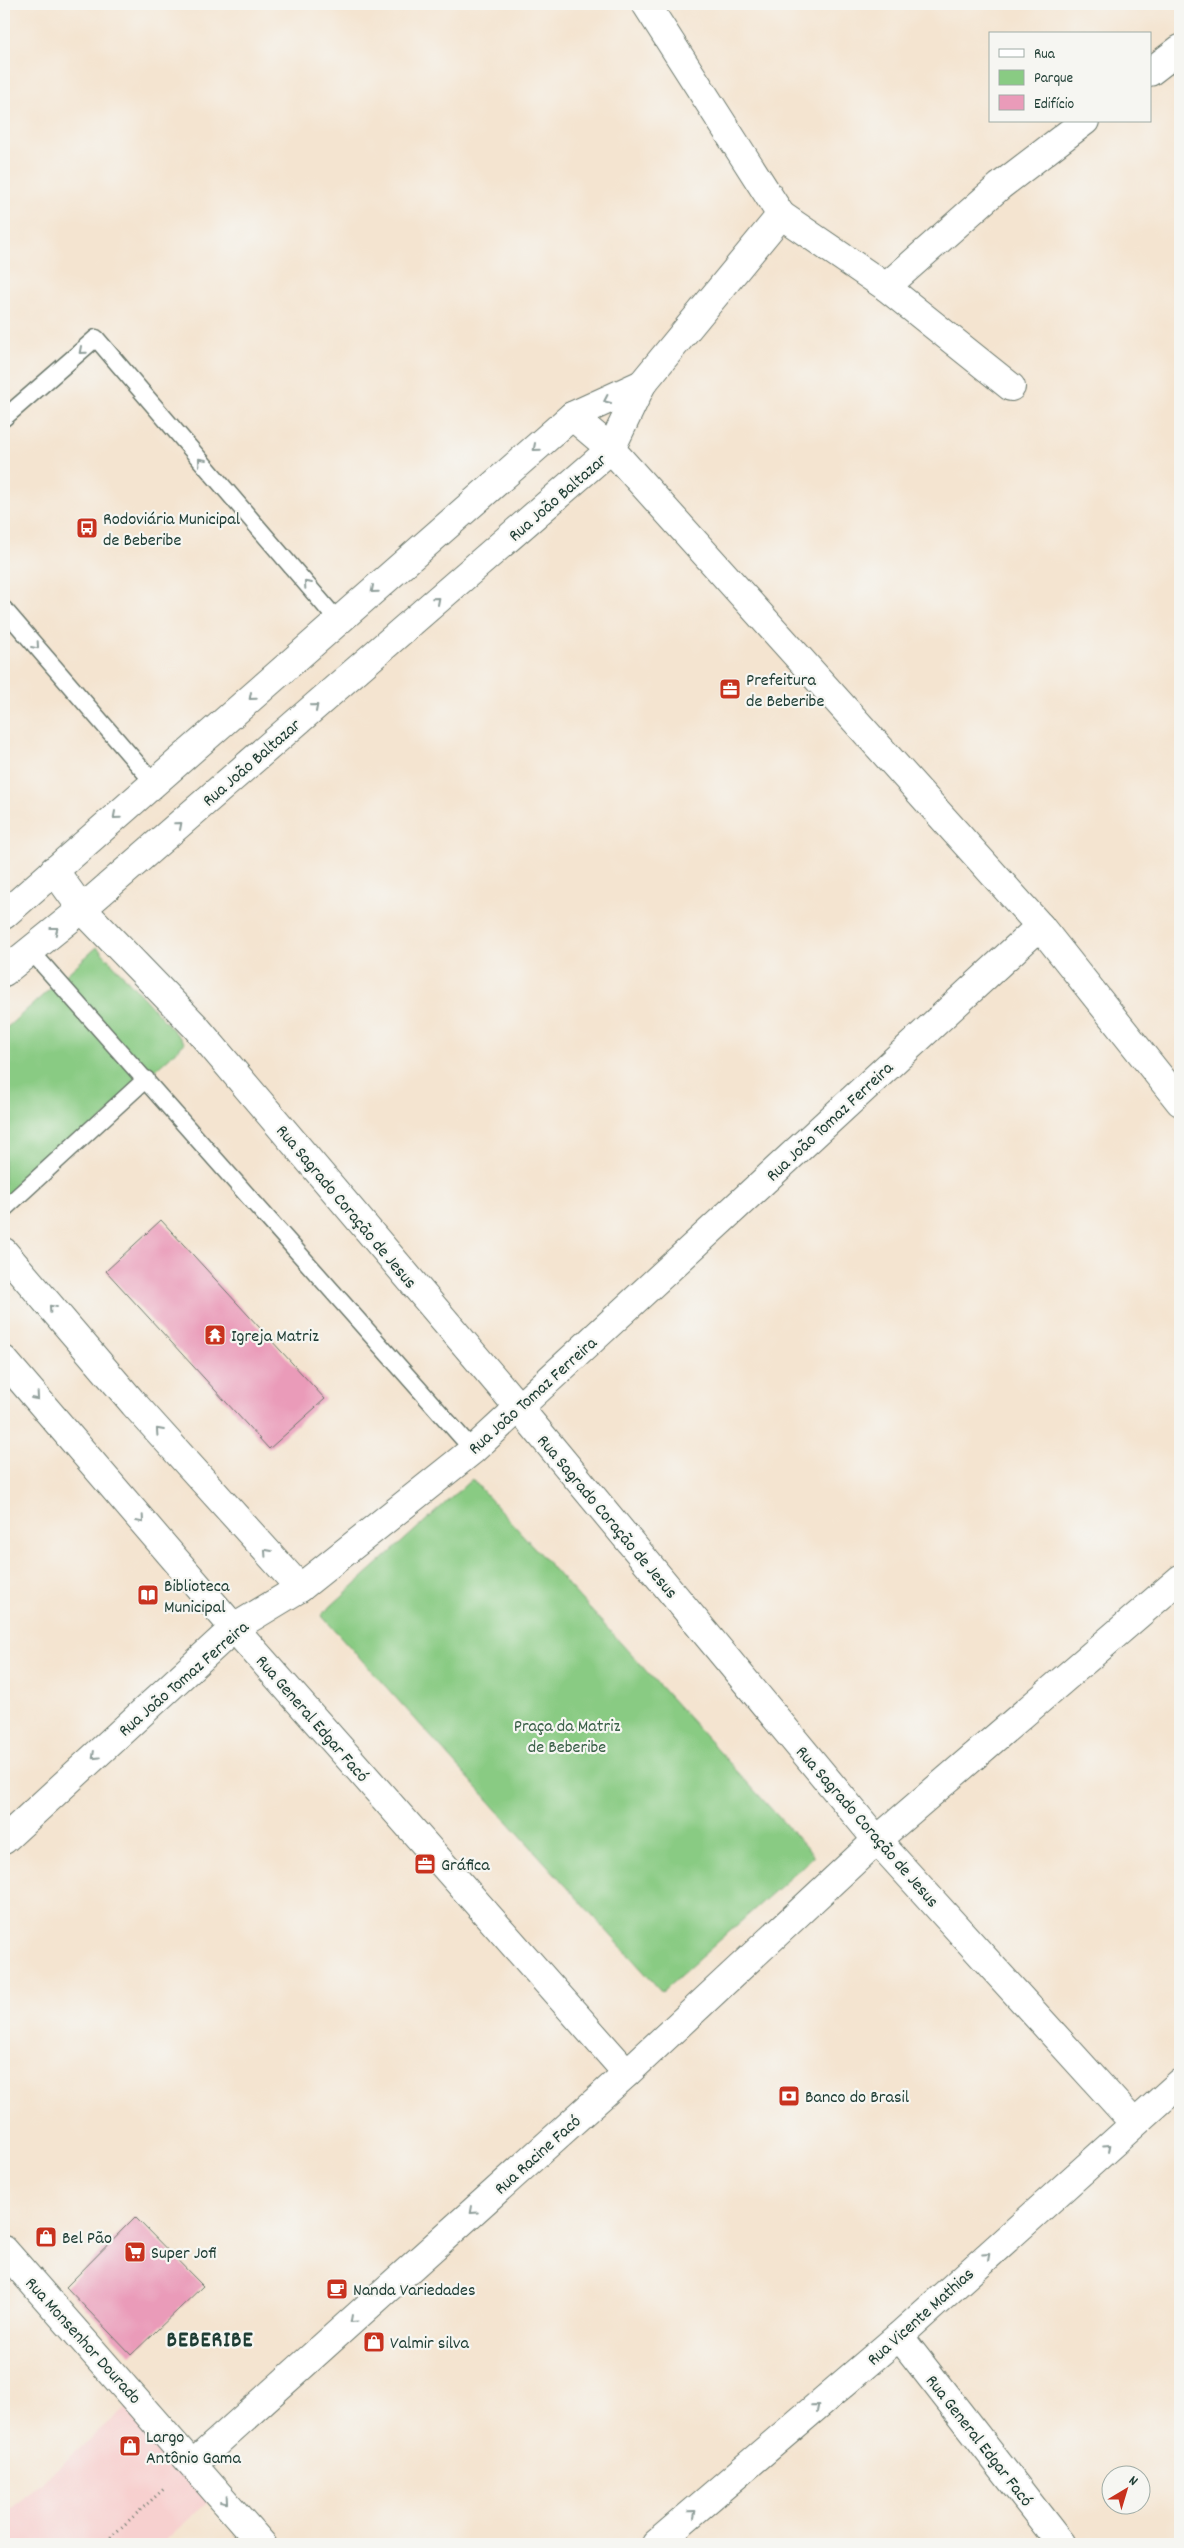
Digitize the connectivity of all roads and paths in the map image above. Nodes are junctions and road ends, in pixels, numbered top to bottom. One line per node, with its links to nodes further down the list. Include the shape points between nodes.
1 (646, 4): 5 (street)
2 (1180, 49): 3 (street)
3 (1152, 70)
4 (1084, 122): 6 (street, via 1000,186)
5 (781, 215): 6 (street); 7 (street)
6 (886, 287): 8 (street)
7 (642, 384): 9 (street, one-way to 9); 11 (street)
8 (1011, 387)
9 (572, 416): 11 (street, Rua João Baltazar); 13 (street, one-way to 13)
10 (4, 418): 13 (lane, one-way to 10, via 96,338)
11 (612, 449): 16 (street, Rua João Baltazar, one-way to 11); 18 (street)
12 (4, 610): 14 (lane, one-way to 14)
13 (338, 621): 14 (street, one-way to 14)
14 (154, 783): 15 (street, one-way to 15)
15 (54, 870): 16 (street, Rua Sagrado Coração de Jesus); 17 (street)
16 (82, 910): 19 (street, Rua João Baltazar, one-way to 16); 26 (street, Rua Sagrado Coração de Jesus, via 194,1026)
17 (4, 915)
18 (1040, 926): 22 (street); 26 (street, Rua João Tomaz Ferreira)
19 (30, 950): 20 (street, Rua João Baltazar); 21 (lane)
20 (4, 972)
21 (146, 1079): 23 (lane); 27 (lane)
22 (1180, 1102)
23 (4, 1209)
24 (4, 1252): 29 (street, one-way to 24, via 134,1404)
25 (4, 1360): 30 (street, Rua General Edgar Facó, one-way to 30)
26 (519, 1408): 27 (street, Rua João Tomaz Ferreira); 32 (street, Rua Sagrado Coração de Jesus)
27 (472, 1450): 29 (street, Rua João Tomaz Ferreira)
28 (1180, 1578): 32 (street, Rua Racine Facó)
29 (300, 1588): 30 (street, Rua João Tomaz Ferreira)
30 (234, 1628): 31 (street, Rua João Tomaz Ferreira, one-way to 31); 33 (street, Rua General Edgar Facó)
31 (4, 1840)
32 (877, 1840): 33 (street, Rua Racine Facó); 35 (street, Rua Sagrado Coração de Jesus)
33 (626, 2073): 38 (street, Rua Racine Facó, one-way to 38)
34 (1180, 2083): 35 (street, Rua Vicente Mathias)
35 (1134, 2123): 37 (street, Rua Vicente Mathias, one-way to 35)
36 (8, 2264): 38 (street, Rua Monsenhor Dourado)
37 (899, 2336): 41 (street, Rua Vicente Mathias, one-way to 37); 42 (street, Rua General Edgar Facó)
38 (193, 2464): 39 (path); 40 (street, Rua Monsenhor Dourado, one-way to 40)
39 (103, 2544)
40 (262, 2544)
41 (656, 2544)
42 (1061, 2544)

